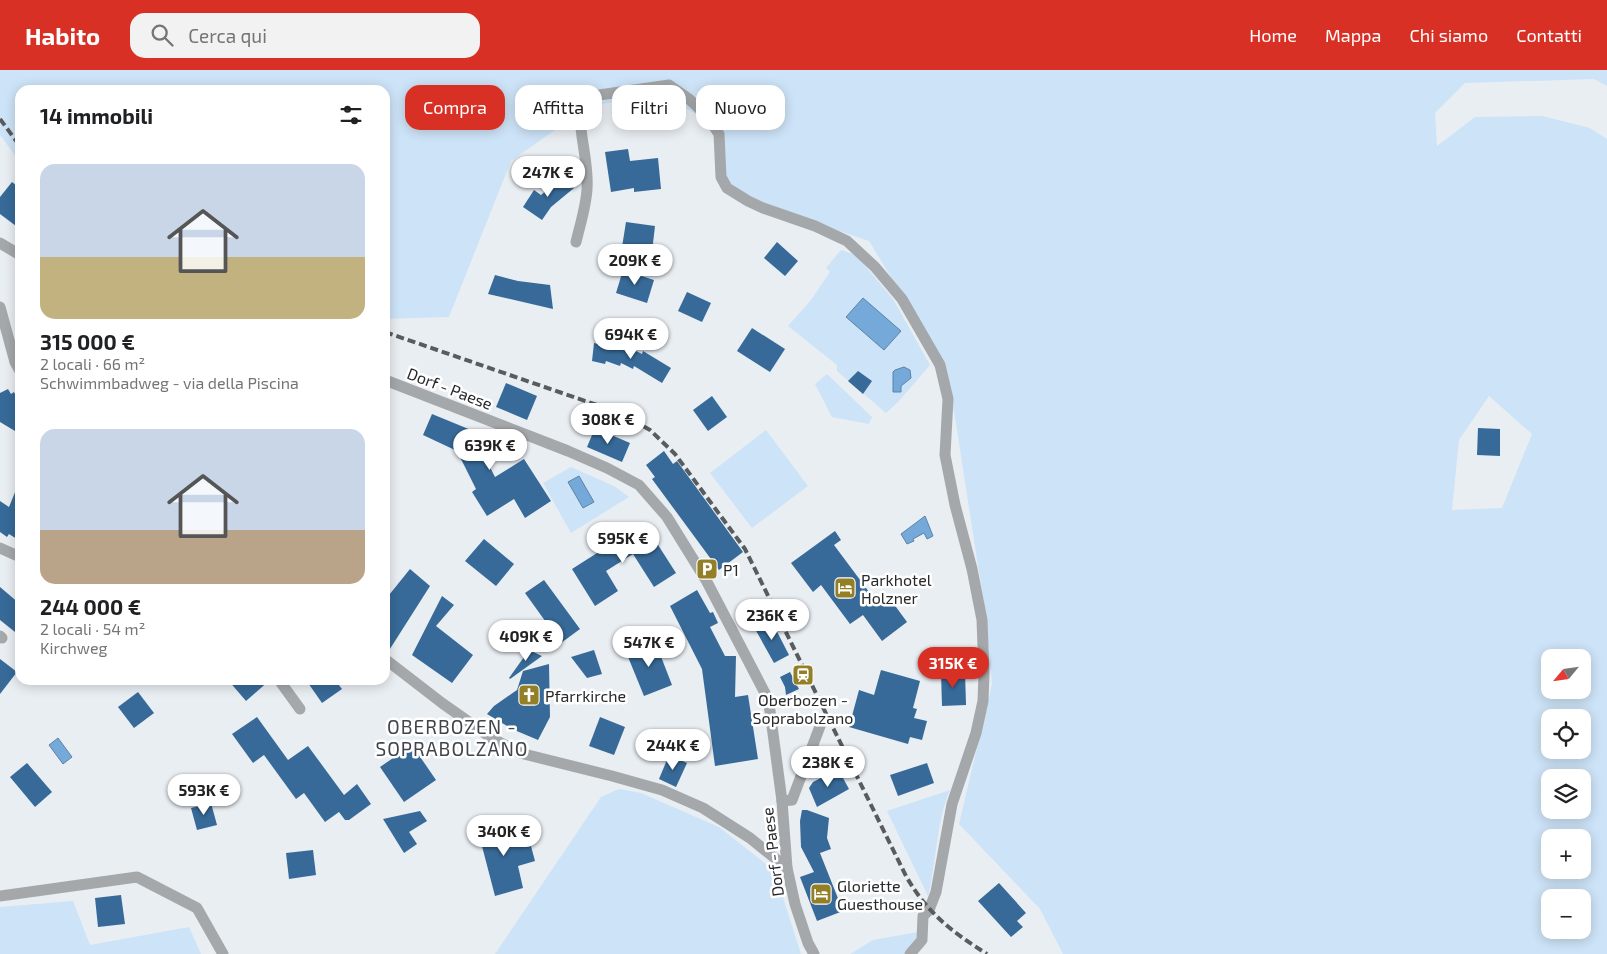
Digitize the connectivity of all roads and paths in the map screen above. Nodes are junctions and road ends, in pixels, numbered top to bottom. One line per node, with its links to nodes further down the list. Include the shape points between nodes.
1 (576, 242): 18 (street, via 587,190 580,109 592,96 669,85 689,98 719,134 720,177 727,188 763,208 847,241 902,299 940,365 948,399 945,456 982,620 983,701 976,733 952,804 936,892 923,916 922,940)
2 (0, 243): 3 (street)
3 (15, 251)
4 (0, 308): 5 (street)
5 (15, 362)
6 (390, 382): 13 (street, Dorf - Paese, via 607,468 645,491 666,517 706,580 766,697)
7 (0, 548): 8 (street)
8 (15, 555)
9 (390, 663): 14 (street, via 493,740 520,753 662,790 703,808 750,838)
10 (283, 685): 11 (street)
11 (300, 709)
12 (822, 721): 13 (street, via 792,800)
13 (782, 801): 14 (street, Dorf - Paese)
14 (787, 868): 17 (street, Dorf - Paese, via 794,904)
15 (0, 896): 16 (street, via 137,877 197,908)
16 (223, 954)
17 (814, 954)
18 (910, 954)

